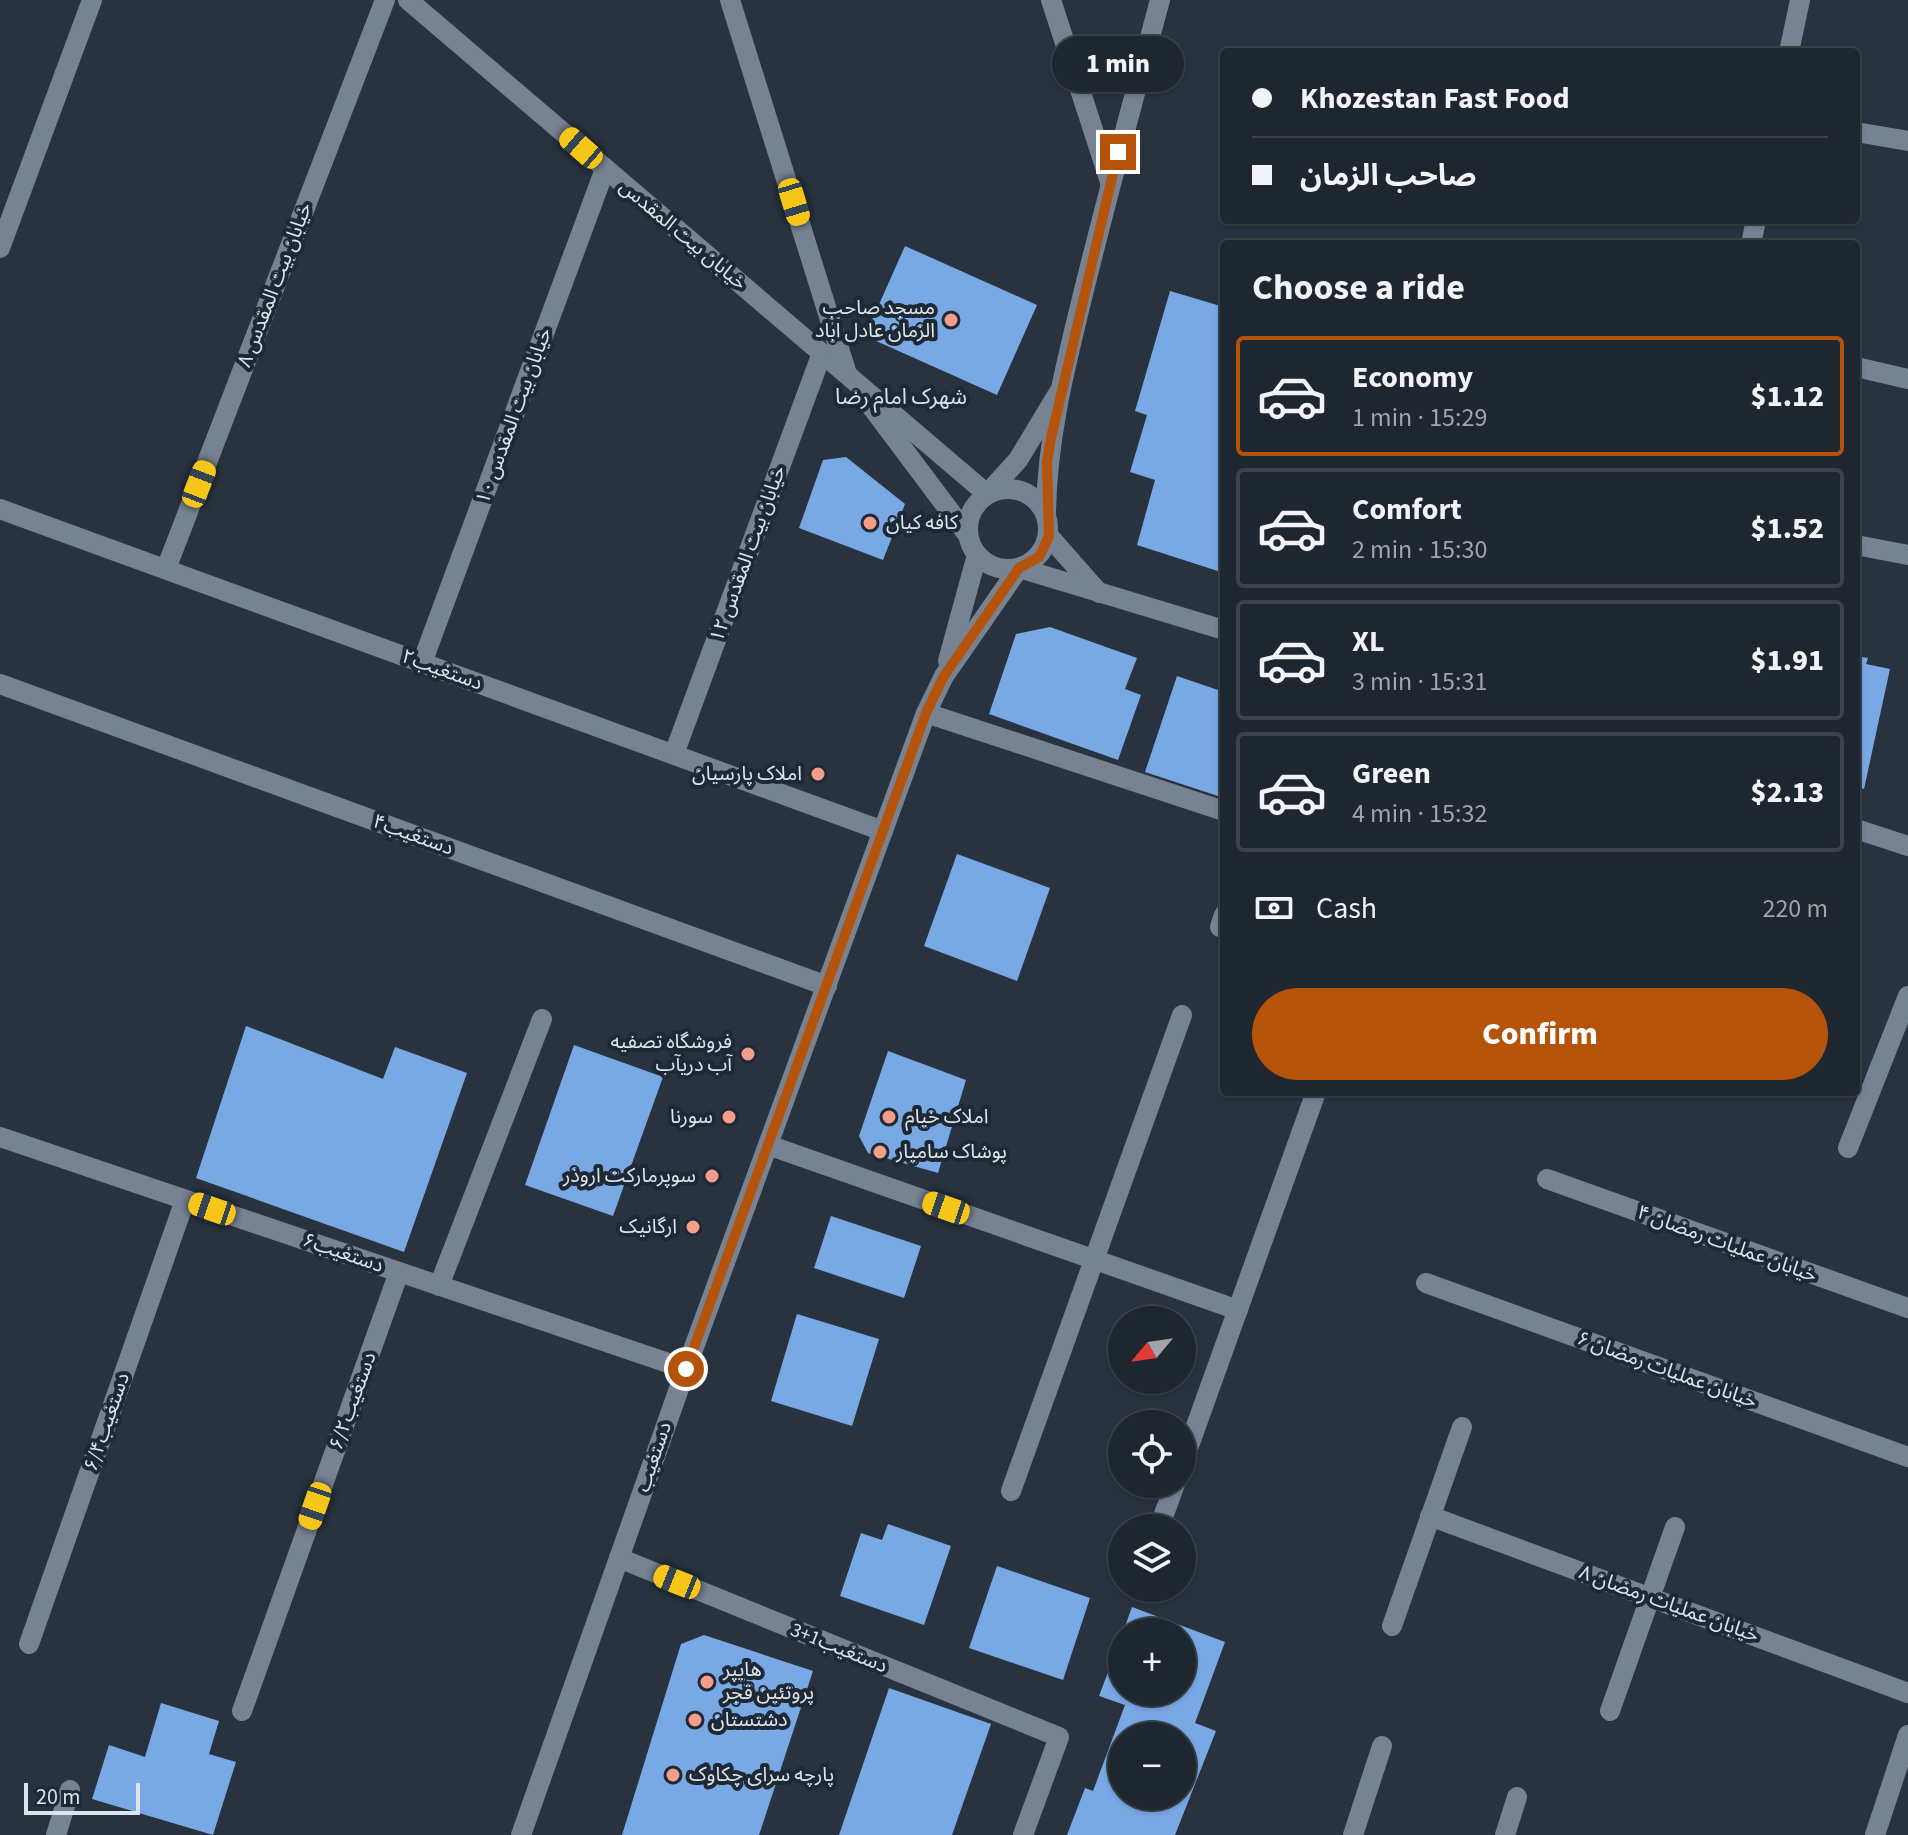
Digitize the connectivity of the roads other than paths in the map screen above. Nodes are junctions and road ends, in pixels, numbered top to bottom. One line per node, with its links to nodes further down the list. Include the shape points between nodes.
1 (92, 0): 15 (street)
2 (385, 0): 30 (street, خیابان بیت المقدس ۸)
3 (408, 0): 9 (street, خیابان بیت المقدس)
4 (431, 0): 9 (street)
5 (730, 0): 18 (street)
6 (1051, 0): 14 (street)
7 (1160, 0): 14 (street)
8 (1800, 0): 10 (street)
9 (439, 26): 13 (street, خیابان بیت المقدس)
10 (1790, 48)
11 (1860, 133): 12 (street)
12 (1908, 141)
13 (605, 169): 16 (street, خیابان بیت المقدس); 33 (street, خیابان بیت المقدس ۱۰)
14 (1110, 182): 20 (street)
15 (0, 248)
16 (822, 353): 18 (street, خیابان بیت المقدس); 37 (street, خیابان بیت المقدس ۱۲)
17 (1860, 368): 19 (street)
18 (848, 376): 21 (street, خیابان بیت المقدس); 24 (street, خیابان بیت المقدس)
19 (1908, 379)
20 (1059, 392): 21 (street, via 1018,460); 23 (street, via 1047,462)
21 (987, 494): 23 (street, via 1009,488 1031,495); 24 (street, via 971,511)
22 (0, 509): 30 (street, ۲دستغیب)
23 (1046, 513): 25 (street)
24 (967, 534): 27 (street, خیابان بیت المقدس)
25 (1049, 536): 29 (street, via 1039,557); 31 (street)
26 (1860, 546): 28 (street)
27 (977, 555): 29 (street, via 996,568); 34 (street)
28 (1908, 555)
29 (1019, 568): 31 (street); 34 (street)
30 (166, 569): 33 (street, ۲دستغیب)
31 (1099, 593): 32 (street)
32 (1220, 629)
33 (422, 663): 37 (street, ۲دستغیب)
34 (944, 676): 36 (street, دستغیب)
35 (0, 684): 42 (street, دستغیب۴)
36 (926, 713): 38 (street); 40 (street, دستغیب)
37 (674, 754): 40 (street, ۲دستغیب)
38 (1220, 810)
39 (1860, 830): 41 (street)
40 (883, 831): 42 (street, دستغیب)
41 (1908, 846)
42 (827, 986): 48 (street, دستغیب)
43 (1908, 996): 49 (street)
44 (1182, 1015): 52 (street)
45 (542, 1019): 55 (street)
46 (1315, 1096): 57 (street)
47 (0, 1137): 51 (street, دستغیب۶)
48 (768, 1145): 52 (street); 58 (street, دستغیب)
49 (1848, 1148)
50 (1547, 1179): 56 (street, خیابان عملیات رمضان ۴)
51 (185, 1200): 53 (street, دستغیب۶); 68 (street, دستغیب۶/۴)
52 (1095, 1260): 57 (street); 62 (street)
53 (399, 1272): 55 (street, دستغیب۶); 70 (street, دستغیب۶/۲)
54 (1426, 1283): 61 (street, خیابان عملیات رمضان ۶)
55 (439, 1286): 58 (street, دستغیب۶)
56 (1908, 1308)
57 (1238, 1310): 59 (street)
58 (686, 1369): 65 (street, دستغیب)
59 (1196, 1426)
60 (1462, 1427): 63 (street)
61 (1908, 1457)
62 (1011, 1491)
63 (1430, 1516): 66 (street, خیابان عملیات رمضان ۸); 67 (street)
64 (1675, 1527): 66 (street)
65 (619, 1558): 78 (street, دستغیب); 79 (street, 3+1دستغیب, via 1059,1737)
66 (1650, 1597): 69 (street, خیابان عملیات رمضان ۸); 71 (street)
67 (1392, 1626)
68 (29, 1644)
69 (1908, 1693)
70 (242, 1711)
71 (1610, 1711)
72 (1908, 1735): 74 (street)
73 (1382, 1746): 80 (street)
74 (1901, 1778): 82 (street)
75 (70, 1790): 77 (street)
76 (1517, 1797): 81 (street)
77 (56, 1835)
78 (521, 1835)
79 (1023, 1835)
80 (1353, 1835)
81 (1505, 1835)
82 (1875, 1835)

